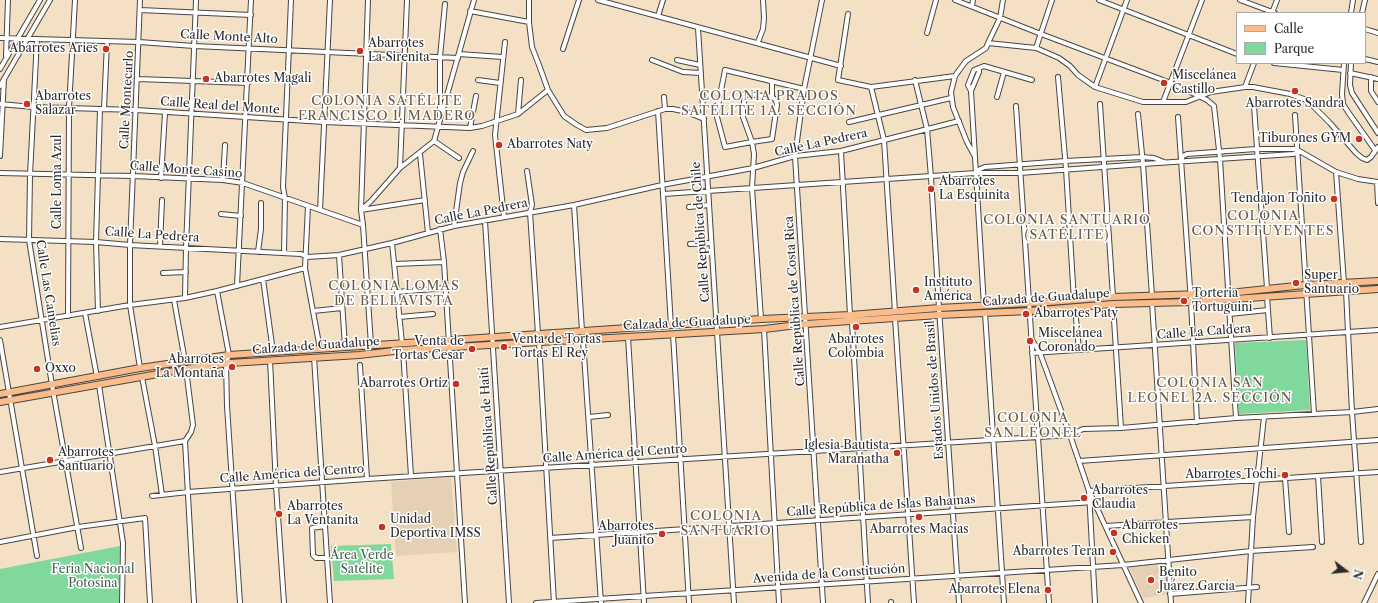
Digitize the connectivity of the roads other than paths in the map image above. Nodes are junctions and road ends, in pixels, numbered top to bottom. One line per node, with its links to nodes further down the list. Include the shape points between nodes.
1 (8, 0): 55 (street)
2 (40, 0): 56 (street)
3 (50, 0): 57 (street)
4 (75, 0): 59 (street, Calle Loma Azul)
5 (140, 0): 36 (street, Calle Montecarlo)
6 (196, 0): 42 (street)
7 (251, 0): 44 (street)
8 (291, 0): 69 (street)
9 (330, 0): 70 (street)
10 (368, 0): 71 (street)
11 (407, 0): 72 (street)
12 (474, 0): 37 (street)
13 (529, 0): 47 (street)
14 (579, 0): 68 (street)
15 (598, 0): 45 (street)
16 (663, 0): 45 (street)
17 (763, 0): 63 (street, via 763,29)
18 (822, 0): 77 (street, Calle República de Costa Rica)
19 (936, 0): 50 (street)
20 (955, 0): 33 (street)
21 (973, 0): 33 (street)
22 (1004, 0): 46 (street)
23 (1052, 0): 52 (street)
24 (1099, 0): 35 (street)
25 (1127, 0): 35 (street)
26 (1202, 0): 53 (street)
27 (1240, 0): 38 (street)
28 (1277, 0): 39 (street)
29 (1353, 0): 40 (street)
30 (1361, 0): 34 (street)
31 (1365, 0): 34 (street)
32 (445, 4): 76 (street)
33 (972, 6): 46 (street)
34 (1364, 6): 41 (street)
35 (1124, 9): 53 (street); 78 (street)
36 (140, 10): 42 (street); 61 (street, Calle Montecarlo)
37 (470, 11): 47 (street); 74 (street)
38 (1270, 12)
39 (1273, 12)
40 (1351, 12)
41 (1362, 12)
42 (196, 13): 44 (street); 65 (street)
43 (848, 14): 89 (street)
44 (251, 15): 66 (street)
45 (658, 16): 48 (street)
46 (1000, 18): 52 (street); 64 (street)
47 (529, 22): 115 (street, via 532,47)
48 (698, 28): 63 (street); 88 (street, Calle República de Chile)
49 (1366, 29): 51 (street)
50 (927, 33)
51 (1378, 33)
52 (1041, 34): 67 (street); 78 (street)
53 (1189, 36): 73 (street); 109 (street)
54 (0, 38): 55 (street, Calle Monte Alto)
55 (7, 38): 56 (street, Calle Monte Alto); 79 (street)
56 (18, 38): 57 (street, Calle Monte Alto); 79 (street)
57 (28, 38): 58 (street, Calle Monte Alto); 98 (street)
58 (37, 39): 59 (street, Calle Monte Alto); 129 (street, Calle Las Camelias)
59 (73, 41): 60 (street, Calle Monte Alto); 130 (street, Calle Loma Azul)
60 (107, 42): 61 (street, Calle Monte Alto); 131 (street)
61 (139, 42): 65 (street, Calle Monte Alto); 99 (street, Calle Montecarlo)
62 (505, 42): 75 (street)
63 (758, 42): 77 (street)
64 (988, 44): 67 (street); 95 (street, via 966,61)
65 (194, 46): 66 (street, Calle Monte Alto); 105 (street)
66 (249, 48): 69 (street, Calle Monte Alto); 108 (street)
67 (1036, 48): 112 (street, via 1059,58)
68 (563, 49)
69 (288, 50): 70 (street, Calle Monte Alto); 144 (street)
70 (328, 51): 71 (street, Calle Monte Alto); 147 (street)
71 (366, 53): 72 (street, Calle Monte Alto); 149 (street)
72 (405, 54): 76 (street, Calle Monte Alto); 150 (street)
73 (1236, 54)
74 (458, 56): 75 (street, Calle Monte Alto); 76 (street, Calle Monte Alto); 151 (street)
75 (502, 56): 107 (street)
76 (440, 57): 151 (street)
77 (809, 58): 89 (street); 114 (street, Calle República de Costa Rica)
78 (1106, 58): 109 (street); 112 (street)
79 (6, 59): 90 (street)
80 (1366, 59): 83 (street)
81 (652, 60): 93 (street, via 683,72)
82 (677, 60): 88 (street)
83 (1378, 62)
84 (1254, 64): 113 (street)
85 (1284, 64): 91 (street)
86 (1344, 64): 91 (street)
87 (1351, 64): 94 (street)
88 (700, 65): 93 (street, Calle República de Chile)
89 (841, 66): 111 (street, via 838,80)
90 (0, 69)
91 (1342, 70): 160 (street, via 1343,104)
92 (1004, 72): 104 (street); 120 (street); 168 (street, via 984,66 979,68 971,91)
93 (701, 73): 143 (street, Calle República de Chile)
94 (1350, 73): 97 (street); 154 (street, via 1352,92)
95 (955, 76): 103 (street); 121 (street)
96 (1058, 77): 174 (street)
97 (1372, 77): 100 (street); 123 (street, via 1371,91)
98 (4, 78): 110 (street); 124 (street)
99 (138, 78): 105 (street); 133 (street, Calle Montecarlo)
100 (1378, 79)
101 (478, 80): 107 (street)
102 (521, 80): 137 (street)
103 (915, 80): 111 (street); 126 (street, Estados Unidos de Brasil)
104 (1032, 80)
105 (193, 81): 108 (street); 136 (street)
106 (772, 81): 114 (street); 117 (street); 157 (street, via 726,70 717,117 725,148)
107 (500, 82): 145 (street)
108 (248, 83): 142 (street)
109 (1171, 83): 118 (street); 122 (street)
110 (0, 86)
111 (871, 87): 140 (street)
112 (1095, 87): 122 (street, via 1143,102)
113 (1245, 87): 118 (street); 160 (street, via 1290,94 1304,99 1330,122 1356,153 1367,160)
114 (804, 89): 167 (street, Calle República de Costa Rica)
115 (548, 90): 134 (street, via 564,116 586,130 607,128); 137 (street, Calle Real del Monte)
116 (476, 96): 152 (street)
117 (772, 96): 157 (street, via 777,105 772,139); 157 (street, via 745,94 743,117)
118 (1201, 96): 122 (street, via 1186,102); 164 (street, via 1214,106)
119 (664, 97): 132 (street)
120 (997, 97)
121 (951, 98): 126 (street); 146 (street)
122 (1163, 102)
123 (1378, 102)
124 (2, 104): 129 (street, Calle Real del Monte); 166 (street)
125 (1100, 104): 172 (street)
126 (921, 105): 140 (street); 153 (street, Estados Unidos de Brasil)
127 (1016, 106): 178 (street)
128 (1254, 106): 159 (street)
129 (33, 107): 130 (street, Calle Real del Monte); 188 (street, Calle Las Camelias)
130 (69, 108): 131 (street, Calle Real del Monte); 189 (street, Calle Loma Azul)
131 (102, 109): 133 (street, Calle Real del Monte); 190 (street)
132 (665, 109): 134 (street); 143 (street)
133 (136, 110): 135 (street, Calle Real del Monte); 191 (street, Calle Montecarlo)
134 (658, 111): 201 (street)
135 (165, 113): 136 (street, Calle Real del Monte); 194 (street)
136 (192, 114): 142 (street, Calle Real del Monte); 195 (street)
137 (518, 114): 145 (street, Calle Real del Monte)
138 (1138, 114): 169 (street)
139 (1295, 115): 163 (street)
140 (877, 116): 148 (street); 155 (street)
141 (1178, 117): 175 (street)
142 (246, 118): 144 (street, Calle Real del Monte); 199 (street)
143 (704, 119): 192 (street, Calle República de Chile)
144 (286, 120): 147 (street, Calle Real del Monte); 206 (street, via 282,187)
145 (497, 120): 152 (street, Calle Real del Monte); 220 (street, via 495,135)
146 (959, 121): 153 (street, Calle La Pedrera); 168 (street)
147 (324, 122): 149 (street, Calle Real del Monte); 215 (street)
148 (849, 122)
149 (363, 123): 150 (street, Calle Real del Monte); 216 (street)
150 (401, 125): 151 (street, Calle Real del Monte); 180 (street)
151 (440, 126): 152 (street, Calle Real del Monte); 156 (street)
152 (470, 128)
153 (927, 129): 155 (street, Calle La Pedrera); 193 (street, Estados Unidos de Brasil)
154 (1378, 132)
155 (884, 140): 162 (street, Calle La Pedrera); 197 (street)
156 (434, 142): 165 (street); 171 (street)
157 (752, 142): 181 (street)
158 (225, 145): 196 (street)
159 (1256, 149): 163 (street); 164 (street); 170 (street)
160 (1377, 149)
161 (473, 151): 223 (street, via 460,183)
162 (841, 151): 167 (street, Calle La Pedrera); 200 (street)
163 (1297, 151): 170 (street); 184 (street); 250 (street)
164 (1219, 152): 173 (street); 175 (street, via 1187,154)
165 (420, 154): 180 (street); 208 (street)
166 (0, 156)
167 (795, 156): 181 (street, Calle La Pedrera); 202 (street, Calle República de Costa Rica)
168 (974, 156): 186 (street)
169 (1142, 157): 172 (street); 176 (street); 177 (street)
170 (1257, 157): 173 (street); 253 (street)
171 (459, 158)
172 (1104, 159): 174 (street); 179 (street)
173 (1220, 159): 175 (street); 260 (street)
174 (1065, 161): 178 (street); 182 (street)
175 (1180, 161): 176 (street); 258 (street)
176 (1164, 162): 177 (street)
177 (1143, 164): 179 (street); 264 (street)
178 (1020, 165): 186 (street, via 985,167); 187 (street)
179 (1104, 167): 182 (street); 261 (street)
180 (400, 168): 216 (street)
181 (753, 168): 192 (street, Calle La Pedrera); 203 (street)
182 (1066, 169): 187 (street); 266 (street)
183 (528, 171): 217 (street, via 532,205)
184 (1336, 172): 198 (street); 249 (street)
185 (0, 173): 188 (street, Calle Monte Casino)
186 (976, 173): 187 (street); 193 (street); 271 (street)
187 (1020, 173): 268 (street)
188 (30, 175): 189 (street, Calle Monte Casino); 227 (street, Calle Las Camelias)
189 (67, 175): 190 (street, Calle Monte Casino); 228 (street, Calle Loma Azul)
190 (98, 175): 191 (street, Calle Monte Casino); 229 (street)
191 (133, 176): 194 (street, Calle Monte Casino); 233 (street, Calle Montecarlo)
192 (707, 177): 201 (street, Calle La Pedrera); 204 (street, Calle República de Chile)
193 (932, 177): 197 (street); 273 (street, Estados Unidos de Brasil)
194 (161, 178): 195 (street, Calle Monte Casino)
195 (189, 179): 196 (street, Calle Monte Casino); 235 (street)
196 (224, 180): 199 (street, Calle Monte Casino)
197 (886, 180): 200 (street); 283 (street)
198 (1377, 182): 210 (street)
199 (243, 183): 206 (street, Calle Monte Casino); 219 (street)
200 (842, 183): 202 (street); 288 (street)
201 (662, 184): 205 (street); 211 (street, Calle La Pedrera)
202 (797, 186): 203 (street); 287 (street, Calle República de Costa Rica)
203 (752, 188): 204 (street); 289 (street)
204 (708, 191): 205 (street); 212 (street, Calle República de Chile)
205 (663, 194): 293 (street)
206 (285, 198): 213 (street, Calle Monte Casino); 239 (street)
207 (162, 200): 234 (street)
208 (425, 200): 216 (street); 225 (street)
209 (261, 203): 238 (street, via 262,229)
210 (1378, 203)
211 (574, 205): 217 (street, Calle La Pedrera); 297 (street)
212 (709, 205): 214 (street); 230 (street, Calle República de Chile)
213 (308, 206): 215 (street, Calle Monte Casino); 241 (street)
214 (688, 207)
215 (320, 210): 222 (street, Calle Monte Casino)
216 (360, 210): 222 (street)
217 (530, 212): 220 (street, Calle La Pedrera); 300 (street)
218 (221, 214): 219 (street)
219 (242, 216): 237 (street)
220 (504, 217): 221 (street, Calle La Pedrera)
221 (485, 221): 223 (street, Calle La Pedrera); 303 (street, Calle República de Haití)
222 (363, 225): 236 (street)
223 (454, 226): 224 (street, Calle La Pedrera)
224 (440, 229): 225 (street, Calle La Pedrera); 242 (street)
225 (428, 233): 231 (street, Calle La Pedrera)
226 (0, 239): 227 (street, Calle La Pedrera)
227 (29, 240): 228 (street, Calle La Pedrera); 290 (street, Calle Las Camelias)
228 (68, 241): 229 (street, Calle La Pedrera); 285 (street, Calle Loma Azul)
229 (96, 242): 233 (street, Calle La Pedrera); 276 (street)
230 (711, 243): 232 (street); 291 (street, Calle República de Chile)
231 (392, 244): 236 (street, Calle La Pedrera); 243 (street)
232 (690, 244)
233 (130, 245): 234 (street, Calle La Pedrera); 270 (street, Calle Montecarlo)
234 (160, 246): 235 (street, Calle La Pedrera)
235 (186, 248): 237 (street, Calle La Pedrera); 246 (street)
236 (365, 249): 240 (street, Calle La Pedrera); 314 (street)
237 (240, 251): 238 (street, Calle La Pedrera); 251 (street)
238 (258, 252): 239 (street, Calle La Pedrera)
239 (284, 253): 241 (street, Calle La Pedrera)
240 (339, 255): 241 (street, Calle La Pedrera); 272 (street)
241 (307, 257): 244 (street)
242 (444, 262): 243 (street); 252 (street)
243 (395, 264): 257 (street)
244 (306, 268): 247 (street); 277 (street)
245 (163, 272): 246 (street)
246 (186, 272): 263 (street)
247 (263, 279): 251 (street); 323 (street)
248 (1378, 281): 249 (main road, Calzada de Guadalupe)
249 (1344, 283): 250 (main road, Calzada de Guadalupe)
250 (1305, 285): 253 (main road, Calzada de Guadalupe); 259 (street)
251 (237, 286): 255 (street)
252 (445, 288): 257 (street); 308 (street)
253 (1267, 288): 260 (main road, Calzada de Guadalupe)
254 (1378, 289): 256 (main road, Calzada de Guadalupe)
255 (218, 291): 263 (street); 326 (street)
256 (1346, 291): 259 (main road, Calzada de Guadalupe); 299 (street)
257 (397, 292): 286 (street)
258 (1190, 294): 260 (main road, Calzada de Guadalupe); 264 (main road, Calzada de Guadalupe); 267 (street)
259 (1306, 294): 262 (main road, Calzada de Guadalupe); 302 (street)
260 (1228, 296): 262 (main road, Calzada de Guadalupe); 267 (main road, Calzada de Guadalupe); 282 (street)
261 (1113, 297): 264 (main road, Calzada de Guadalupe); 266 (main road, Calzada de Guadalupe)
262 (1267, 297): 275 (street)
263 (185, 298): 265 (street)
264 (1152, 299): 267 (main road, Calzada de Guadalupe); 269 (main road, Calzada de Guadalupe); 316 (street)
265 (174, 300): 270 (street); 330 (street)
266 (1074, 301): 268 (main road, Calzada de Guadalupe)
267 (1191, 302): 313 (street)
268 (1029, 304): 271 (main road, Calzada de Guadalupe); 278 (street)
269 (1113, 304): 274 (main road, Calzada de Guadalupe); 319 (street)
270 (130, 305): 276 (street); 332 (street, Calle Montecarlo)
271 (984, 306): 273 (main road, Calzada de Guadalupe)
272 (342, 308): 277 (street); 317 (street)
273 (939, 308): 283 (main road, Calzada de Guadalupe); 284 (street, Estados Unidos de Brasil)
274 (1075, 308): 278 (main road, Calzada de Guadalupe); 322 (street)
275 (1268, 310): 282 (street); 306 (street)
276 (98, 311): 279 (street)
277 (313, 311): 320 (street)
278 (1029, 311): 280 (main road, Calzada de Guadalupe); 305 (street)
279 (85, 313): 285 (street); 334 (street)
280 (985, 313): 284 (main road, Calzada de Guadalupe); 355 (street)
281 (433, 314): 286 (street)
282 (1229, 314): 310 (street)
283 (895, 315): 284 (main road, Calzada de Guadalupe); 288 (main road, Calzada de Guadalupe); 361 (street)
284 (939, 315): 359 (street, Estados Unidos de Brasil)
285 (68, 316): 290 (street)
286 (399, 317): 312 (street)
287 (806, 317): 288 (main road, Calzada de Guadalupe); 289 (main road, Calzada de Guadalupe); 292 (street, Calle República de Costa Rica)
288 (850, 318): 292 (main road, Calzada de Guadalupe); 362 (street)
289 (761, 319): 291 (main road, Calzada de Guadalupe)
290 (42, 320): 294 (street); 336 (street, Calle Las Camelias)
291 (716, 323): 293 (main road, Calzada de Guadalupe); 298 (street, Calle República de Chile)
292 (806, 324): 295 (main road, Calzada de Guadalupe); 364 (street, Calle República de Costa Rica)
293 (671, 326): 297 (main road, Calzada de Guadalupe)
294 (0, 327)
295 (764, 329): 298 (main road, Calzada de Guadalupe); 366 (street)
296 (1378, 330): 299 (street, Calle La Caldera)
297 (582, 331): 300 (main road, Calzada de Guadalupe)
298 (717, 332): 301 (main road, Calzada de Guadalupe); 368 (street, Calle República de Chile)
299 (1348, 332): 302 (street, Calle La Caldera); 344 (street)
300 (538, 334): 303 (main road, Calzada de Guadalupe)
301 (673, 334): 304 (main road, Calzada de Guadalupe); 369 (street)
302 (1309, 335): 306 (street, Calle La Caldera); 345 (street)
303 (492, 337): 308 (main road, Calzada de Guadalupe); 315 (street, Calle República de Haití)
304 (628, 337): 309 (main road, Calzada de Guadalupe); 372 (street)
305 (1031, 338): 324 (street); 325 (street)
306 (1270, 338): 310 (street, Calle La Caldera)
307 (0, 340): 338 (street)
308 (448, 340): 312 (main road, Calzada de Guadalupe); 318 (street)
309 (583, 340): 311 (main road, Calzada de Guadalupe); 347 (street)
310 (1231, 340): 313 (street, Calle La Caldera); 349 (street)
311 (539, 342): 315 (main road, Calzada de Guadalupe); 375 (street)
312 (402, 343): 314 (main road, Calzada de Guadalupe)
313 (1193, 343): 316 (street, Calle La Caldera); 350 (street)
314 (371, 345): 317 (main road, Calzada de Guadalupe)
315 (493, 345): 318 (main road, Calzada de Guadalupe); 376 (street, Calle República de Haití)
316 (1155, 345): 319 (street, Calle La Caldera); 351 (street)
317 (345, 347): 320 (main road, Calzada de Guadalupe)
318 (449, 348): 321 (main road, Calzada de Guadalupe); 379 (street)
319 (1116, 348): 322 (street, Calle La Caldera); 352 (street)
320 (320, 349): 323 (main road, Calzada de Guadalupe)
321 (403, 350): 329 (main road, Calzada de Guadalupe); 381 (street)
322 (1079, 350): 325 (street, Calle La Caldera)
323 (273, 352): 326 (main road, Calzada de Guadalupe)
324 (1032, 353): 325 (street, Calle La Caldera); 354 (street)
325 (1040, 353): 353 (street)
326 (229, 355): 330 (main road, Calzada de Guadalupe); 331 (street)
327 (314, 357): 328 (main road, Calzada de Guadalupe); 329 (main road, Calzada de Guadalupe); 386 (street)
328 (270, 360): 331 (main road, Calzada de Guadalupe); 387 (street)
329 (360, 360): 384 (street)
330 (185, 361): 332 (main road, Calzada de Guadalupe)
331 (226, 363): 333 (main road, Calzada de Guadalupe); 389 (street)
332 (140, 368): 334 (main road, Calzada de Guadalupe)
333 (186, 369): 335 (main road, Calzada de Guadalupe); 357 (street, via 193,425)
334 (97, 376): 336 (main road, Calzada de Guadalupe)
335 (142, 377): 337 (main road, Calzada de Guadalupe); 360 (street)
336 (52, 385): 338 (main road, Calzada de Guadalupe); 339 (street, Calle Las Camelias)
337 (99, 385): 339 (main road, Calzada de Guadalupe); 365 (street)
338 (8, 392): 340 (main road, Calzada de Guadalupe); 341 (street)
339 (54, 392): 341 (main road, Calzada de Guadalupe); 370 (street, Calle Las Camelias)
340 (0, 394)
341 (10, 400): 342 (main road, Calzada de Guadalupe); 374 (street)
342 (0, 402)
343 (1378, 409): 344 (street, Calle América del Centro)
344 (1352, 412): 345 (street, Calle América del Centro); 358 (street)
345 (1314, 414): 348 (street, Calle América del Centro)
346 (608, 415): 347 (street)
347 (589, 417): 373 (street)
348 (1264, 417): 349 (street, Calle América del Centro); 363 (street)
349 (1236, 418): 350 (street, Calle América del Centro)
350 (1197, 422): 351 (street, Calle América del Centro)
351 (1160, 424): 352 (street, Calle América del Centro); 367 (street)
352 (1121, 428): 353 (street, Calle América del Centro, via 1083,429)
353 (1070, 435): 354 (street, Calle América del Centro); 371 (street)
354 (1038, 437): 355 (street, Calle América del Centro); 395 (street)
355 (994, 440): 359 (street, Calle América del Centro); 396 (street)
356 (1378, 440): 358 (street)
357 (185, 441): 360 (street); 391 (street)
358 (1354, 441): 363 (street); 380 (street)
359 (949, 443): 361 (street, Calle América del Centro); 397 (street, Estados Unidos de Brasil)
360 (155, 446): 365 (street); 392 (street)
361 (903, 446): 362 (street, Calle América del Centro); 398 (street)
362 (859, 448): 364 (street, Calle América del Centro); 399 (street)
363 (1260, 448): 367 (street); 385 (street)
364 (814, 451): 366 (street, Calle América del Centro); 401 (street, Calle República de Costa Rica)
365 (110, 453): 370 (street); 402 (street)
366 (771, 454): 368 (street, Calle América del Centro); 404 (street)
367 (1162, 455): 371 (street); 388 (street)
368 (725, 457): 369 (street, Calle América del Centro); 406 (street, Calle República de Chile)
369 (680, 460): 372 (street, Calle América del Centro); 409 (street)
370 (66, 461): 374 (street); 408 (street, Calle Las Camelias)
371 (1079, 461): 390 (street)
372 (635, 462): 373 (street, Calle América del Centro); 410 (street)
373 (591, 465): 375 (street, Calle América del Centro); 412 (street)
374 (22, 468): 377 (street); 413 (street)
375 (546, 468): 376 (street, Calle América del Centro); 414 (street)
376 (501, 471): 379 (street, Calle América del Centro); 449 (street, Calle República de Haití)
377 (0, 472)
378 (1378, 472): 380 (street)
379 (456, 473): 381 (street, Calle América del Centro); 448 (street)
380 (1356, 474): 382 (street); 417 (street)
381 (411, 476): 384 (street, Calle América del Centro)
382 (1318, 476): 383 (street); 416 (street)
383 (1285, 478): 385 (street); 411 (street)
384 (367, 479): 386 (street, Calle América del Centro)
385 (1257, 480): 388 (street); 400 (street)
386 (322, 483): 387 (street, Calle América del Centro); 405 (street)
387 (276, 486): 389 (street, Calle América del Centro); 446 (street)
388 (1164, 486): 390 (street); 403 (street)
389 (232, 489): 391 (street, Calle América del Centro); 445 (street)
390 (1088, 491): 394 (street)
391 (188, 492): 392 (street, Calle América del Centro); 444 (street)
392 (162, 495): 393 (street, Calle América del Centro)
393 (152, 496)
394 (1092, 502): 395 (street, Calle República de Islas Bahamas); 407 (street); 425 (street)
395 (1042, 506): 396 (street, Calle República de Islas Bahamas); 426 (street)
396 (998, 508): 397 (street, Calle República de Islas Bahamas); 427 (street)
397 (953, 511): 398 (street, Calle República de Islas Bahamas); 429 (street, Estados Unidos de Brasil)
398 (908, 514): 399 (street, Calle República de Islas Bahamas); 430 (street)
399 (863, 517): 401 (street, Calle República de Islas Bahamas); 431 (street)
400 (1253, 517): 403 (street); 420 (street)
401 (818, 520): 404 (street, Calle República de Islas Bahamas); 432 (street, Calle República de Costa Rica)
402 (121, 521): 408 (street); 442 (street); 443 (street, via 145,518)
403 (1166, 522): 407 (street); 423 (street)
404 (775, 523): 406 (street, Calle República de Islas Bahamas); 433 (street)
405 (325, 526): 422 (street); 422 (street, via 312,528 313,555 316,558)
406 (729, 526): 409 (street, Calle República de Islas Bahamas); 436 (street, Calle República de Chile)
407 (1106, 526): 424 (street)
408 (78, 527): 413 (street); 419 (street, Calle Las Camelias)
409 (684, 529): 410 (street, Calle República de Islas Bahamas); 437 (street)
410 (639, 532): 412 (street, Calle República de Islas Bahamas); 439 (street)
411 (1289, 532)
412 (596, 535): 414 (street, Calle República de Islas Bahamas); 440 (street)
413 (34, 536): 415 (street); 421 (street)
414 (550, 538): 441 (street)
415 (0, 542)
416 (1322, 542)
417 (1361, 542)
418 (1312, 547): 420 (street, Avenida de la Constitución)
419 (81, 548)
420 (1251, 551): 423 (street, Avenida de la Constitución); 434 (street)
421 (37, 556)
422 (327, 558): 447 (street)
423 (1168, 560): 424 (street, Avenida de la Constitución); 438 (street)
424 (1123, 565): 425 (street, Avenida de la Constitución); 462 (street)
425 (1093, 567): 426 (street, Avenida de la Constitución); 461 (street)
426 (1046, 570): 427 (street, Avenida de la Constitución); 460 (street)
427 (1002, 573): 429 (street, Avenida de la Constitución); 459 (street)
428 (1378, 574): 465 (street)
429 (957, 576): 430 (street, Avenida de la Constitución); 458 (street, Estados Unidos de Brasil)
430 (912, 578): 431 (street, Avenida de la Constitución); 457 (street)
431 (867, 581): 432 (street, Avenida de la Constitución); 456 (street)
432 (822, 584): 433 (street, Avenida de la Constitución); 455 (street, Calle República de Costa Rica)
433 (778, 587): 436 (street, Avenida de la Constitución); 454 (street)
434 (1249, 587): 435 (street); 438 (street); 464 (street)
435 (1257, 587)
436 (733, 590): 437 (street, Avenida de la Constitución); 453 (street, Calle República de Chile)
437 (688, 593): 439 (street, Avenida de la Constitución); 452 (street)
438 (1170, 594): 463 (street)
439 (644, 596): 440 (street, Avenida de la Constitución); 451 (street)
440 (600, 601): 441 (street, Avenida de la Constitución)
441 (554, 602): 450 (street, Avenida de la Constitución)
442 (122, 603)
443 (150, 603)
444 (194, 603)
445 (240, 603)
446 (284, 603)
447 (330, 603)
448 (465, 603)
449 (509, 603)
450 (536, 603)
451 (644, 603)
452 (689, 603)
453 (734, 603)
454 (779, 603)
455 (823, 603)
456 (868, 603)
457 (914, 603)
458 (959, 603)
459 (1004, 603)
460 (1048, 603)
461 (1095, 603)
462 (1140, 603)
463 (1171, 603)
464 (1248, 603)
465 (1364, 603)

